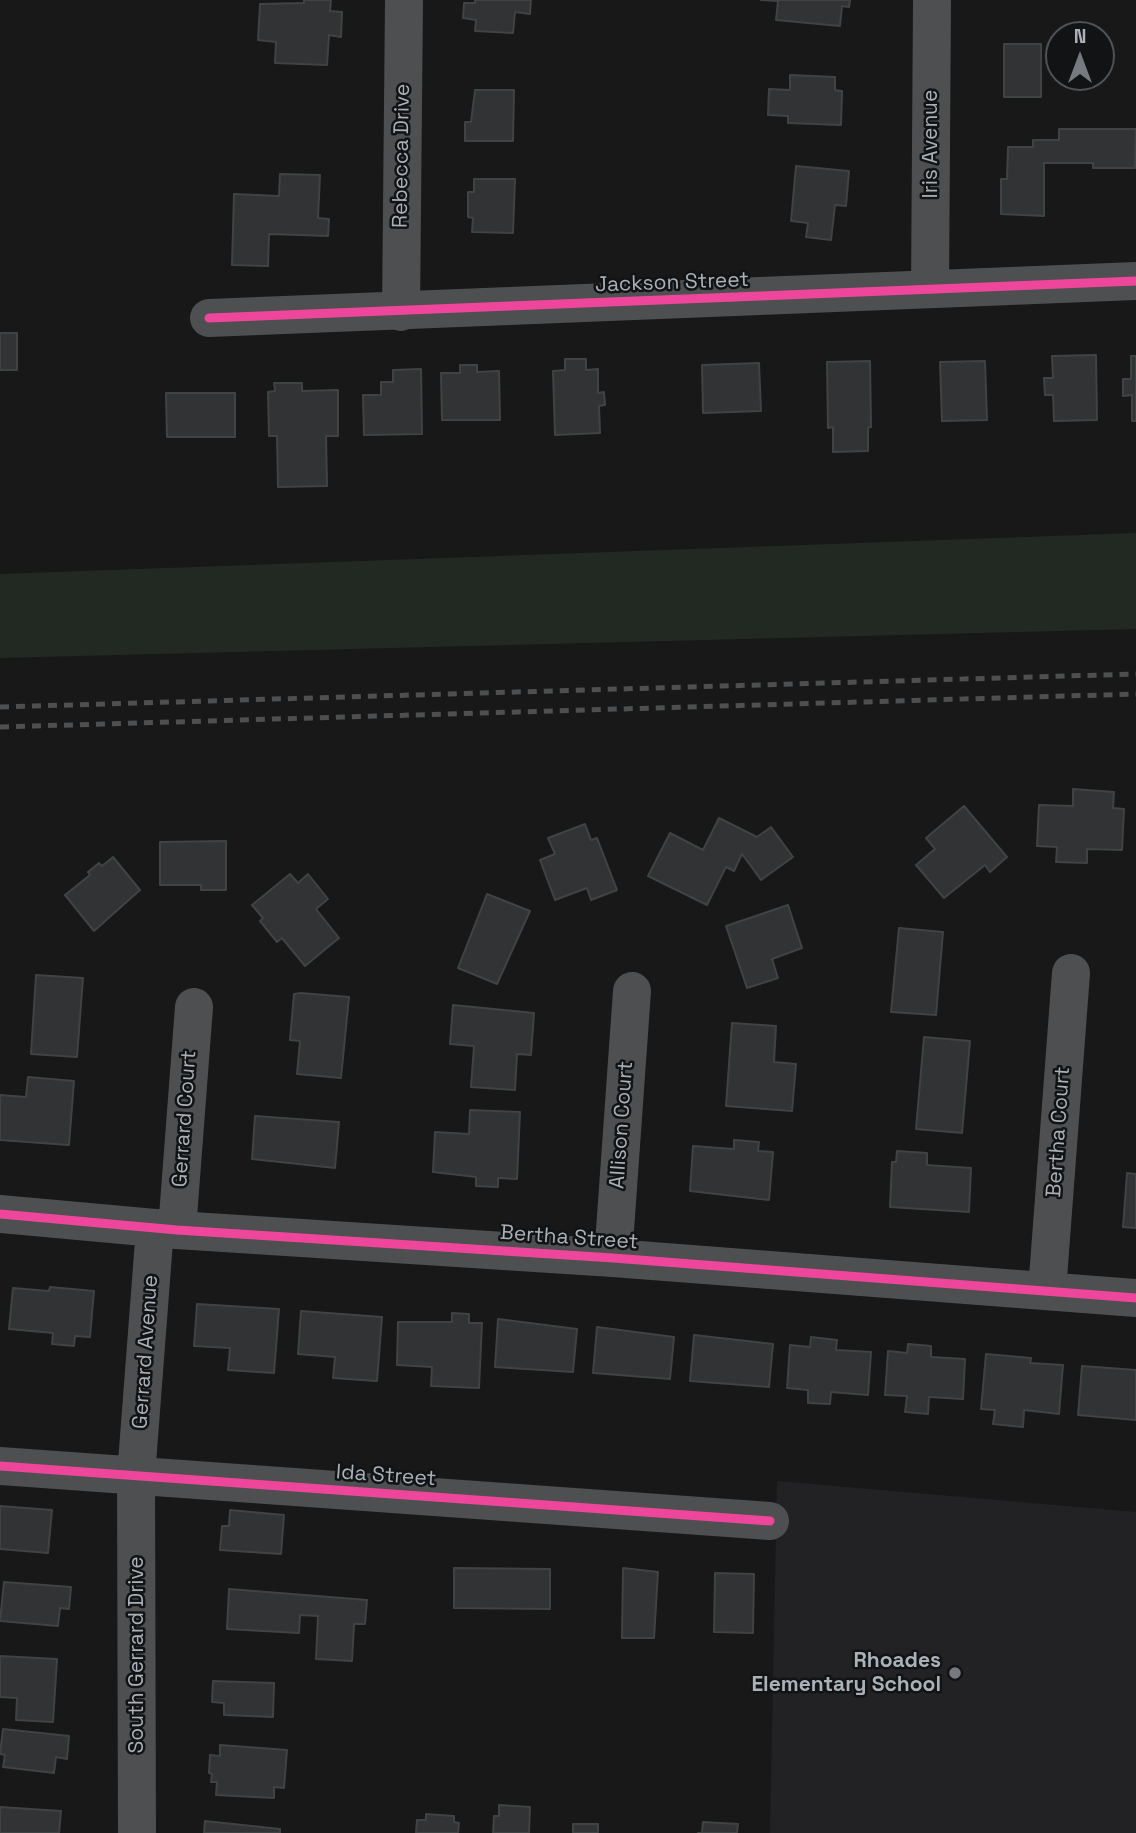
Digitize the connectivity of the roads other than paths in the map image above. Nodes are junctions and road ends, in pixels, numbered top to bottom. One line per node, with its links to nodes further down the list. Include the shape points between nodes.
1 (404, 0): 5 (street, Rebecca Drive)
2 (932, 0): 4 (street, Iris Avenue)
3 (1136, 281): 4 (street, Jackson Street)
4 (930, 289): 5 (street, Jackson Street)
5 (401, 312): 6 (street, Jackson Street)
6 (209, 317)
7 (1071, 973): 13 (street, Bertha Court)
8 (632, 991): 12 (street, Allison Court)
9 (194, 1007): 11 (street, Gerrard Court)
10 (0, 1214): 11 (street, Bertha Street)
11 (166, 1229): 12 (street, Bertha Street); 16 (street, Gerrard Avenue)
12 (613, 1258): 13 (street, Bertha Street)
13 (1047, 1291): 14 (street, Bertha Street)
14 (1136, 1298)
15 (0, 1466): 16 (street, Ida Street)
16 (136, 1476): 17 (street, Ida Street); 18 (street, South Gerrard Drive)
17 (770, 1521)
18 (137, 1833)

